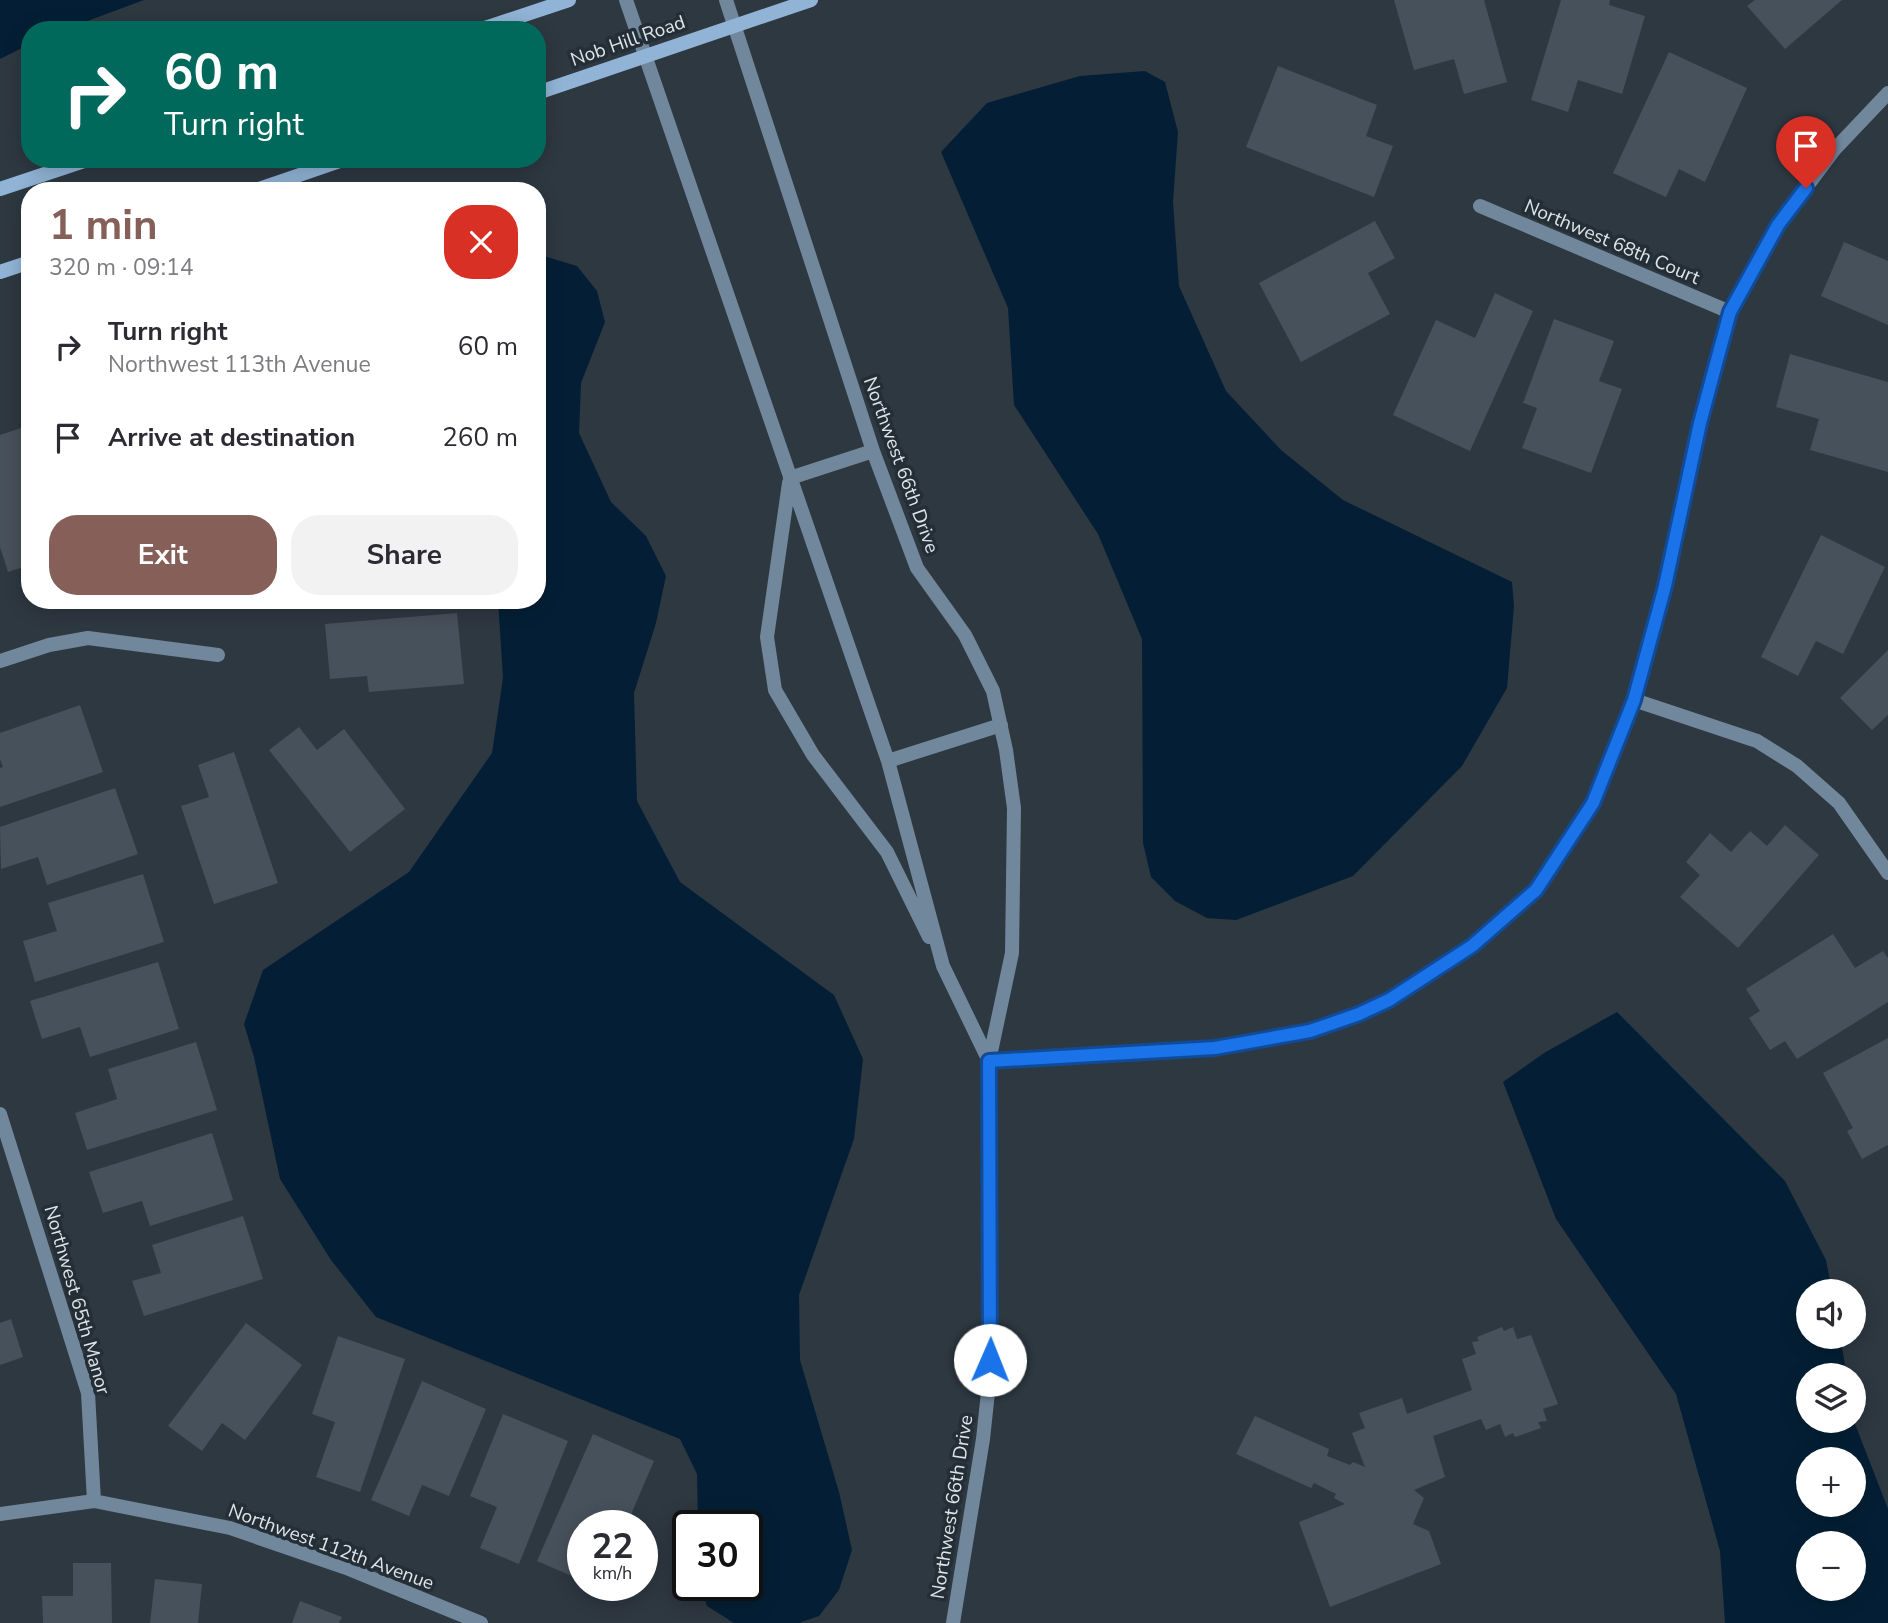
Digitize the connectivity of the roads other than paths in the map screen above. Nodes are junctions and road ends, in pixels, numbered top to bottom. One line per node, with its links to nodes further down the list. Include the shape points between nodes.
1 (569, 0): 5 (main road)
2 (626, 0): 7 (street, Northwest 66th Drive)
3 (726, 0): 6 (street, Northwest 66th Drive)
4 (811, 0): 6 (main road, Nob Hill Road)
5 (507, 21)
6 (735, 26): 7 (main road, Nob Hill Road); 20 (street, Northwest 66th Drive)
7 (644, 55): 8 (main road, Nob Hill Road); 21 (street, Northwest 66th Drive)
8 (546, 90)
9 (1888, 93): 19 (street, via 1834,150 1778,225)
10 (63, 168): 12 (main road)
11 (320, 168): 14 (main road)
12 (21, 182)
13 (21, 182): 15 (main road)
14 (279, 182)
15 (0, 189)
16 (1480, 206): 19 (street, Northwest 68th Court)
17 (21, 265): 18 (main road)
18 (0, 272)
19 (1730, 312): 24 (street)
20 (873, 451): 21 (street); 25 (street, Northwest 66th Drive, via 917,568 965,635 993,691)
21 (790, 478): 26 (street, Northwest 66th Drive); 28 (street, Northwest 66th Drive, via 767,638 775,690 813,755 887,852)
22 (218, 655): 23 (street, via 88,638)
23 (0, 661)
24 (1634, 700): 27 (street, via 1757,741 1797,766 1839,803); 29 (street, via 1593,803 1536,890 1472,946 1389,1000 1310,1031 1215,1048)
25 (1001, 725): 26 (street); 29 (street, Northwest 66th Drive, via 1014,808 1013,953)
26 (888, 761): 28 (street, Northwest 66th Drive)
27 (1888, 873)
28 (943, 966): 29 (street, Northwest 66th Drive)
29 (989, 1061): 34 (street, Northwest 66th Drive, via 989,1383)
30 (0, 1114): 31 (street, Northwest 65th Manor, via 88,1393)
31 (94, 1501): 32 (street, Northwest 112th Avenue); 33 (street, Northwest 112th Avenue, via 230,1528 349,1569)
32 (0, 1514)
33 (481, 1623)
34 (953, 1623)

